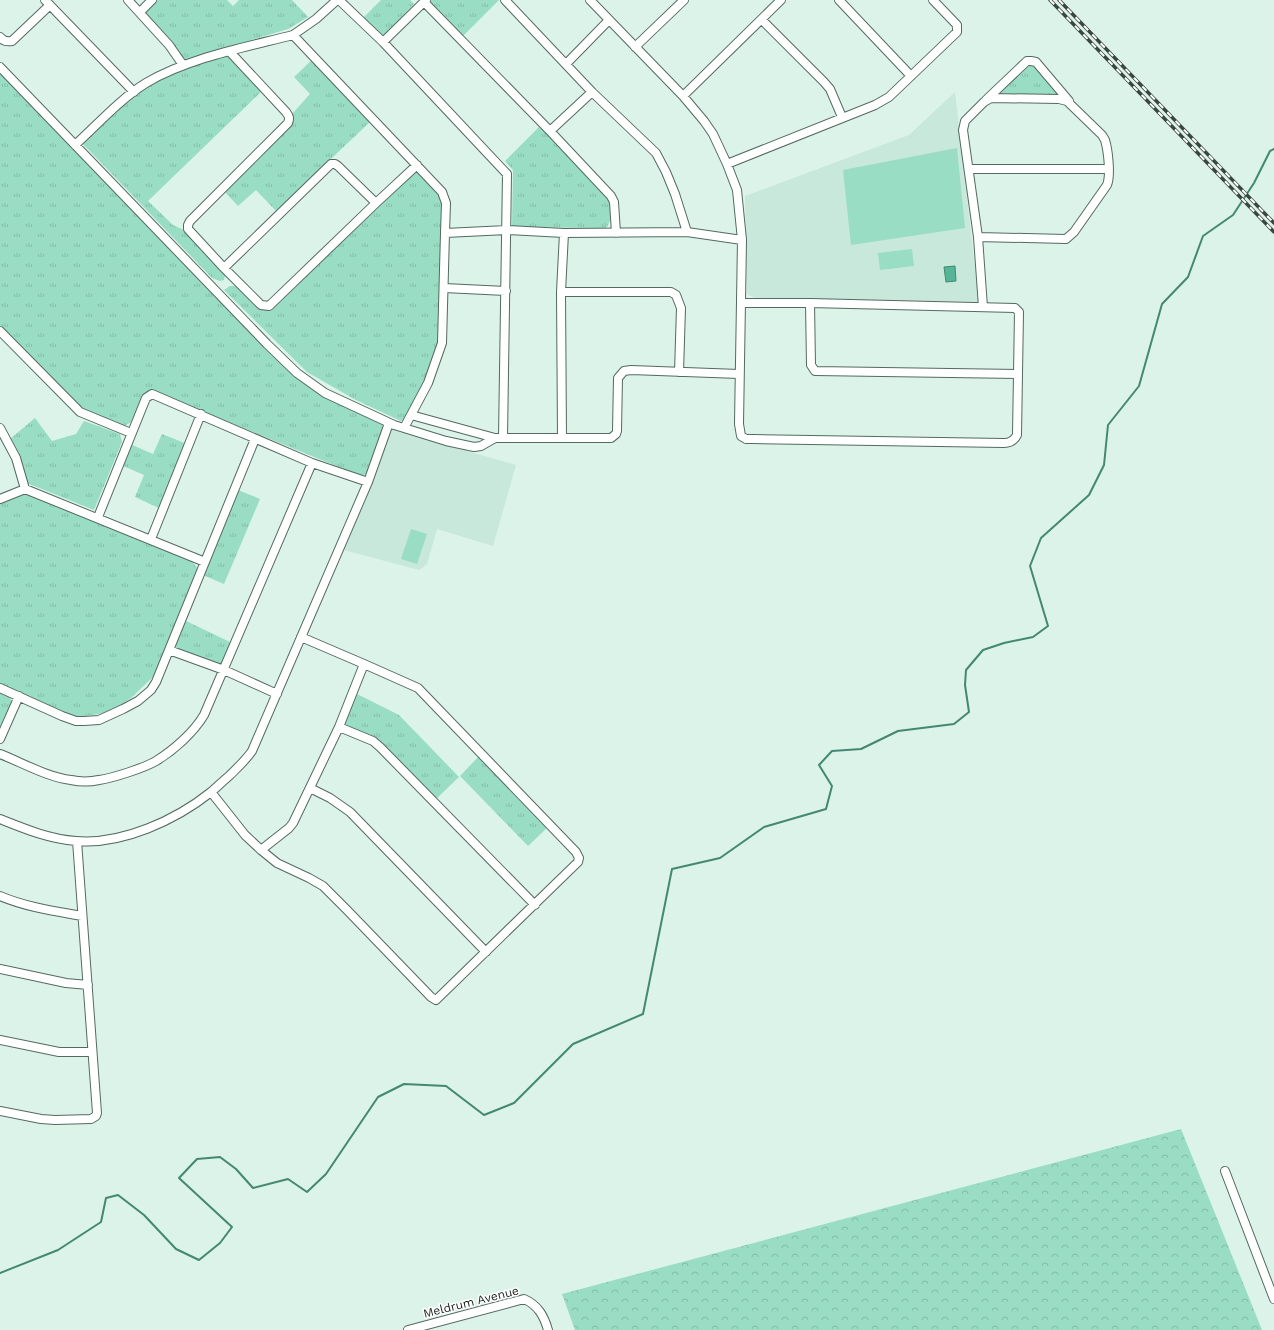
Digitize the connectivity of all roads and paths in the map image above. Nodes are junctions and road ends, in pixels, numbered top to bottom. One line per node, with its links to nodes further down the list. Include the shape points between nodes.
1 (128, 0): 12 (street)
2 (152, 0): 12 (street)
3 (338, 0): 15 (street); 17 (street)
4 (505, 0): 20 (street)
5 (590, 0): 13 (street)
6 (684, 0): 18 (street)
7 (781, 0): 14 (street)
8 (839, 0): 23 (street)
9 (933, 0): 23 (street, via 955,22 958,30)
10 (425, 1): 17 (street); 30 (street)
11 (48, 3): 16 (street, via 12,41 5,41); 24 (street)
12 (140, 12): 21 (street)
13 (609, 20): 18 (street); 20 (street)
14 (762, 20): 26 (street); 29 (street, via 830,89)
15 (293, 35): 19 (street); 33 (street)
16 (0, 37)
17 (384, 42): 37 (street, via 507,174)
18 (634, 47): 26 (street)
19 (230, 52): 21 (street); 44 (street, via 290,116 290,119 188,225 191,234)
20 (566, 64): 25 (street)
21 (183, 65): 24 (street)
22 (0, 67): 31 (street)
23 (911, 76): 29 (street, via 889,97)
24 (134, 92): 31 (street)
25 (592, 92): 30 (street); 39 (street, via 656,153 675,194)
26 (683, 96): 32 (street, via 713,134)
27 (984, 102): 28 (street, via 991,98 1059,99); 28 (street, via 1031,60 1036,62); 34 (street, via 963,125)
28 (1070, 102): 35 (street, via 1105,140)
29 (842, 117): 32 (street)
30 (550, 131): 41 (street, via 613,199)
31 (75, 145): 57 (street, via 297,373 325,392)
32 (727, 164): 43 (street, via 737,190)
33 (417, 165): 36 (street); 38 (street, via 445,198)
34 (969, 169): 35 (street); 42 (street)
35 (1108, 169): 42 (street, via 1108,182 1074,232 1066,239)
36 (376, 203): 44 (street, via 269,306 261,305); 44 (street, via 338,166 331,164)
37 (507, 230): 38 (street); 40 (street); 46 (street)
38 (445, 232): 45 (street)
39 (687, 232): 41 (street); 43 (street)
40 (564, 233): 41 (street); 47 (street)
41 (616, 233)
42 (978, 237): 50 (street)
43 (742, 240): 48 (street)
44 (224, 268)
45 (444, 288): 46 (street); 56 (street, via 442,343 428,383)
46 (506, 291): 61 (street)
47 (561, 292): 52 (street, via 671,292 676,295 681,308); 62 (street)
48 (742, 302): 49 (street); 53 (street)
49 (810, 303): 50 (street); 54 (street, via 811,365 815,370)
50 (984, 307): 54 (street, via 1012,307 1019,312)
51 (0, 331): 60 (street, via 80,412)
52 (679, 372): 53 (street); 62 (street, via 624,371 618,378 617,431 614,436)
53 (739, 374): 54 (street, via 739,430 741,436 746,439 1004,443 1012,441 1017,435)
54 (1018, 374)
55 (201, 414): 60 (street, via 152,394 146,398); 63 (street); 69 (street)
56 (411, 415): 59 (street); 61 (street)
57 (389, 422): 59 (street); 65 (street)
58 (0, 428): 66 (street, via 16,458)
59 (404, 428): 61 (street, via 474,447)
60 (131, 434): 68 (street)
61 (499, 438): 62 (street)
62 (562, 438)
63 (256, 439): 64 (street); 70 (street)
64 (312, 463): 65 (street); 74 (street)
65 (368, 482): 71 (street)
66 (25, 489): 67 (street); 68 (street)
67 (0, 499)
68 (98, 517): 69 (street)
69 (151, 539): 70 (street)
70 (205, 562): 72 (street)
71 (301, 637): 73 (street); 76 (street)
72 (169, 650): 74 (street); 77 (street, via 151,690 133,704 100,720 76,721)
73 (364, 664): 78 (street); 87 (street, via 418,688 578,855 577,865)
74 (224, 670): 76 (street); 80 (street, via 204,715 192,731 156,761 138,769 87,782 48,774)
75 (0, 688): 77 (street)
76 (277, 694): 82 (street, via 252,752)
77 (19, 696): 79 (street)
78 (340, 727): 81 (street); 87 (street, via 373,741 380,747)
79 (0, 739)
80 (0, 754)
81 (310, 788): 85 (street, via 291,825); 89 (street, via 350,812)
82 (211, 792): 84 (street, via 165,821 144,829 114,839); 85 (street, via 245,835)
83 (0, 819): 84 (street, via 45,836)
84 (77, 841): 88 (street)
85 (261, 850): 89 (street, via 278,863 323,886 434,999 437,999)
86 (0, 896): 88 (street, via 28,906)
87 (535, 905): 89 (street)
88 (82, 916): 91 (street)
89 (486, 952)
90 (0, 969): 91 (street)
91 (88, 985): 93 (street)
92 (0, 1040): 93 (street, via 59,1052)
93 (92, 1052): 94 (street, via 97,1113 93,1118 48,1120)
94 (0, 1111)
95 (1225, 1171): 96 (street)
96 (1274, 1299)
97 (408, 1330): 98 (street, Meldrum Avenue, via 524,1299 539,1310)
98 (548, 1330)

